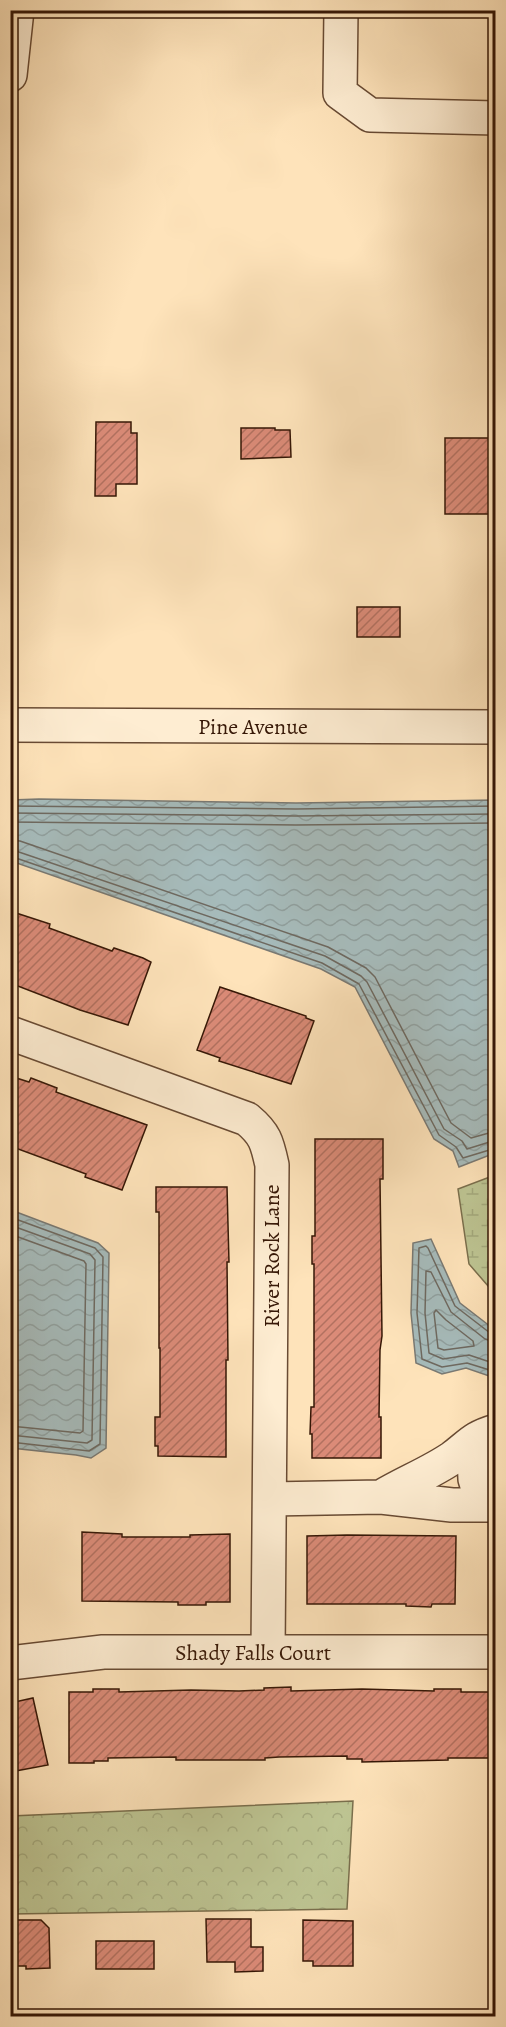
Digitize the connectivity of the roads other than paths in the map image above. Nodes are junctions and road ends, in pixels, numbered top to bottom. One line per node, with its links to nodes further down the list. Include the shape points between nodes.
1 (17, 10): 3 (street)
2 (341, 10): 4 (street, via 340,93 370,115)
3 (10, 75)
4 (495, 118)
5 (10, 725): 6 (street, Pine Avenue)
6 (495, 727)
7 (10, 1033): 11 (street, River Rock Lane, via 247,1119 261,1131 272,1165)
8 (495, 1431): 9 (street, via 467,1444)
9 (474, 1456): 10 (street); 12 (street, via 475,1479)
10 (381, 1497): 11 (street); 12 (street)
11 (270, 1499): 13 (street, River Rock Lane)
12 (489, 1505)
13 (268, 1652): 14 (street, Shady Falls Court); 15 (street, Shady Falls Court, via 103,1652)
14 (495, 1652)
15 (10, 1664)

